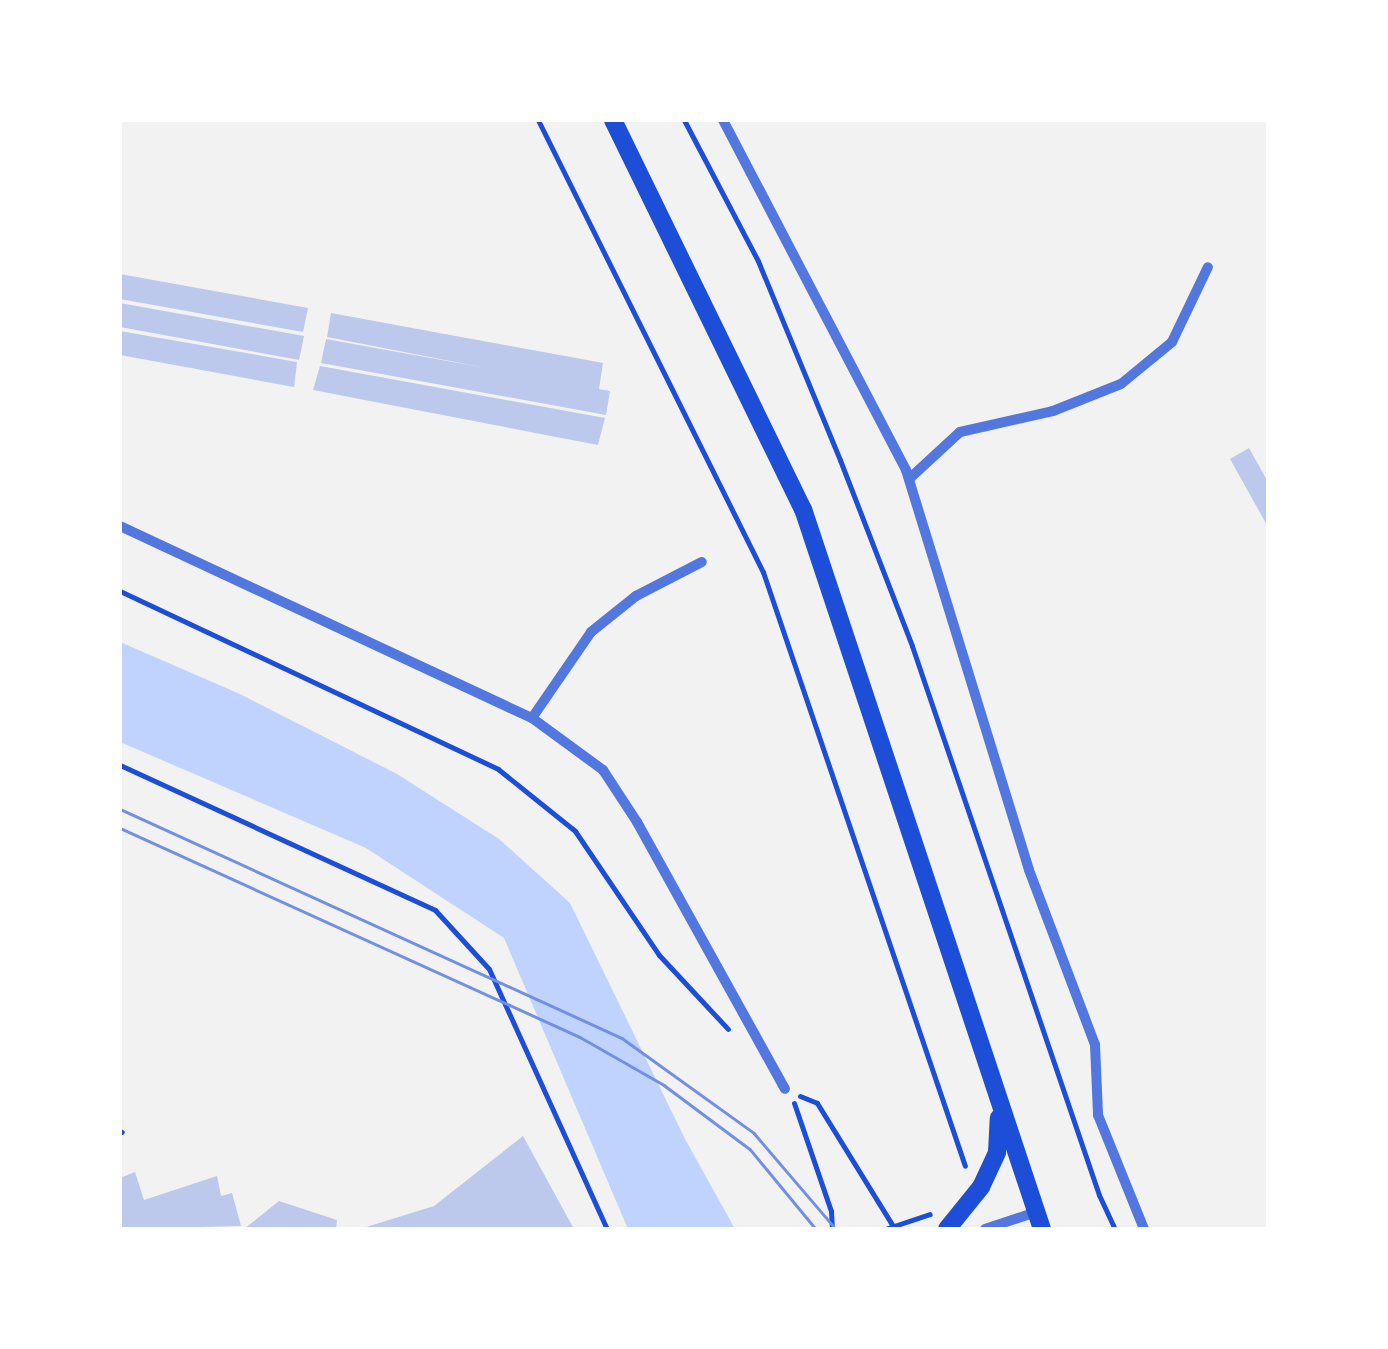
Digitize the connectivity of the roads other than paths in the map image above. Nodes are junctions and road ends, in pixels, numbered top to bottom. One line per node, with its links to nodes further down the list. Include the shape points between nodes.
1 (613, 120): 9 (main road, via 802,509)
2 (723, 120): 4 (street)
3 (1208, 267): 4 (street, via 1172,342 1120,384 1053,411 960,432)
4 (909, 479): 13 (street, via 1024,853 1095,1045 1098,1115)
5 (120, 526): 7 (street)
6 (702, 562): 7 (street, via 636,596 591,632)
7 (532, 718): 8 (street, via 604,770)
8 (788, 1091)
9 (1000, 1107): 10 (main road); 11 (main road, via 997,1152 974,1198)
10 (1039, 1220): 12 (street)
11 (947, 1229)
12 (985, 1229)
13 (1144, 1229)

